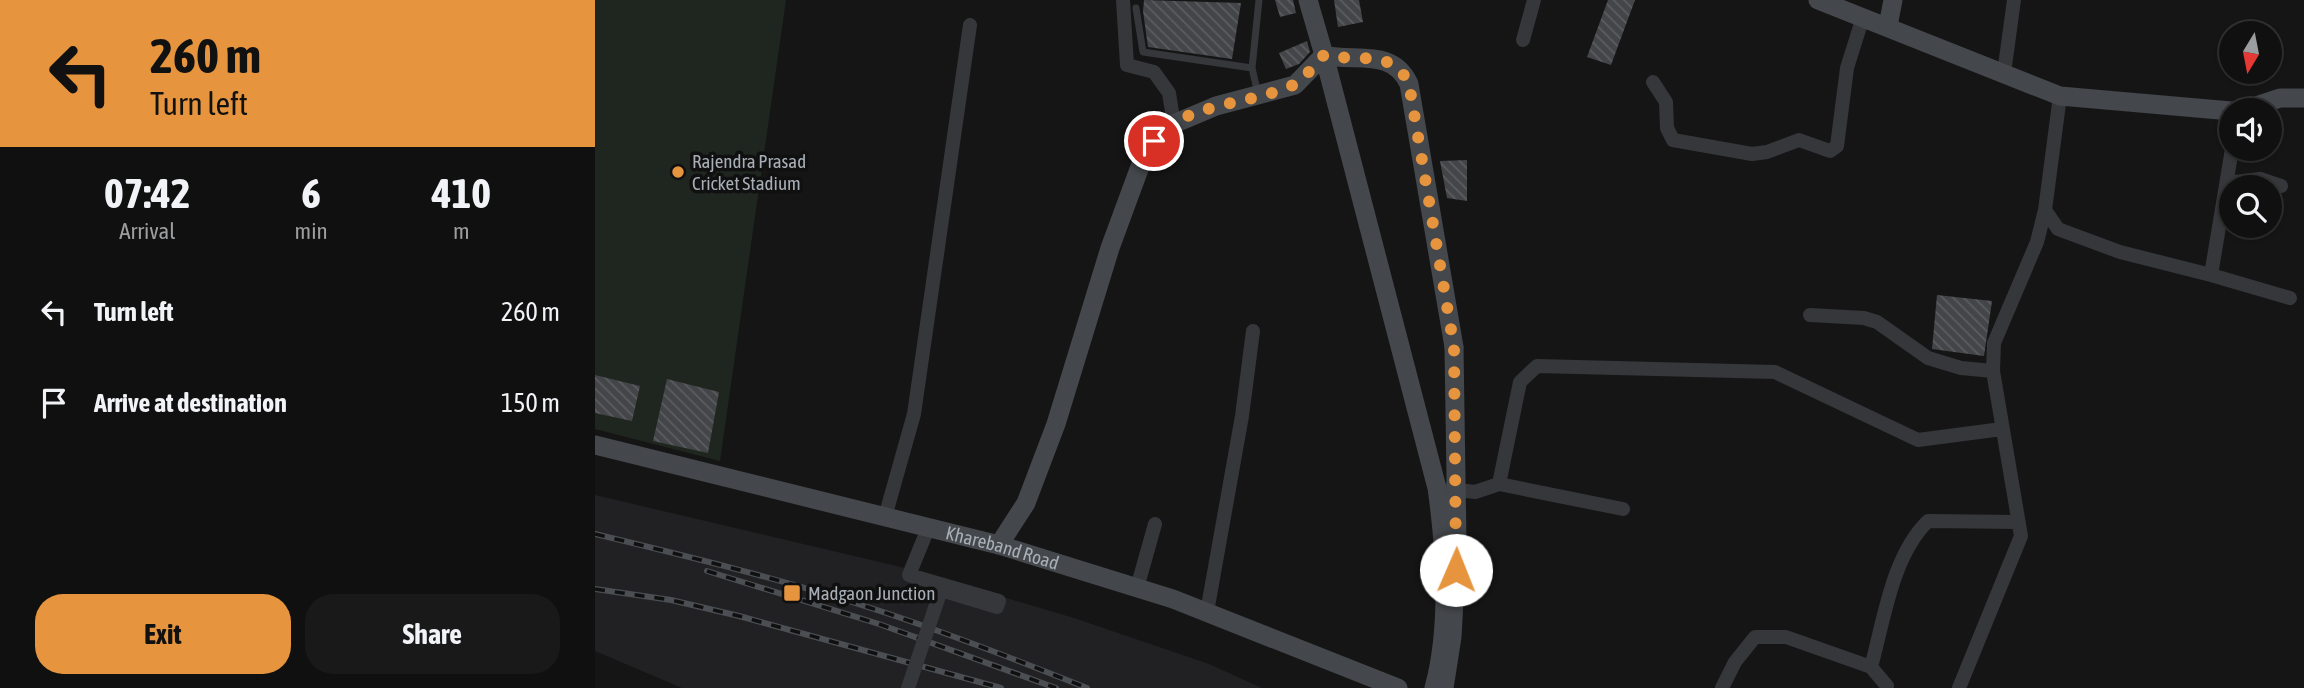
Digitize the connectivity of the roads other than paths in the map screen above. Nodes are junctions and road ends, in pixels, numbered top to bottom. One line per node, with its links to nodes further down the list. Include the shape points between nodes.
1 (1123, 0): 22 (street, via 1127,65 1154,72 1170,93)
2 (1259, 0): 14 (lane)
3 (1308, 0): 13 (main road)
4 (1534, 0): 12 (street)
5 (1818, 0): 9 (main road)
6 (1893, 0): 11 (main road)
7 (2014, 0): 15 (street)
8 (1136, 8): 14 (lane, via 1143,52)
9 (1863, 17): 11 (main road); 16 (street, via 1847,68 1837,146 1831,151 1799,140 1752,154 1673,140 1667,128 1666,102)
10 (969, 25): 35 (street, via 914,414)
11 (1888, 26): 15 (main road, via 1927,46)
12 (1523, 40)
13 (1324, 55): 17 (main road, via 1295,85); 33 (main road); 47 (main road, bridge, via 1393,63 1409,84 1454,347 1456,570)
14 (1252, 68): 17 (lane)
15 (2004, 73): 18 (main road)
16 (1653, 82)
17 (1258, 95): 22 (main road)
18 (2060, 96): 21 (main road); 23 (street)
19 (2282, 98): 20 (main road)
20 (2304, 98)
21 (2219, 110)
22 (1174, 124): 39 (main road, via 1164,128 1145,153 1026,503)
23 (2045, 211): 25 (street, via 2058,229 2120,252); 29 (street, via 1994,343)
24 (2219, 229): 25 (street)
25 (2211, 275): 26 (street)
26 (2290, 298)
27 (1811, 316): 29 (street, via 1864,318 1928,358)
28 (1253, 331): 41 (street)
29 (1993, 371): 30 (street)
30 (2002, 429): 32 (street, via 1919,440 1775,372 1537,366 1520,382); 36 (street)
31 (595, 445): 35 (main road, Khareband Road)
32 (1499, 484): 33 (street, via 1475,492); 34 (street)
33 (1437, 488): 46 (main road, via 1444,600)
34 (1623, 509)
35 (885, 517): 38 (main road, Khareband Road)
36 (2018, 522): 42 (street, via 1928,521 1914,535 1902,560); 49 (street, via 2021,536)
37 (1155, 524): 40 (street)
38 (929, 526): 39 (main road, Khareband Road); 44 (street, bridge, via 909,575 999,601 997,607 941,590)
39 (999, 545): 40 (main road, Khareband Road)
40 (1137, 588): 41 (main road, Khareband Road)
41 (1207, 612): 45 (main road, Khareband Road)
42 (1871, 667): 43 (street); 48 (street, via 1786,637 1755,637)
43 (1887, 686)
44 (908, 688)
45 (1398, 688)
46 (1434, 688)
47 (1444, 688)
48 (1722, 688)
49 (1959, 688)

